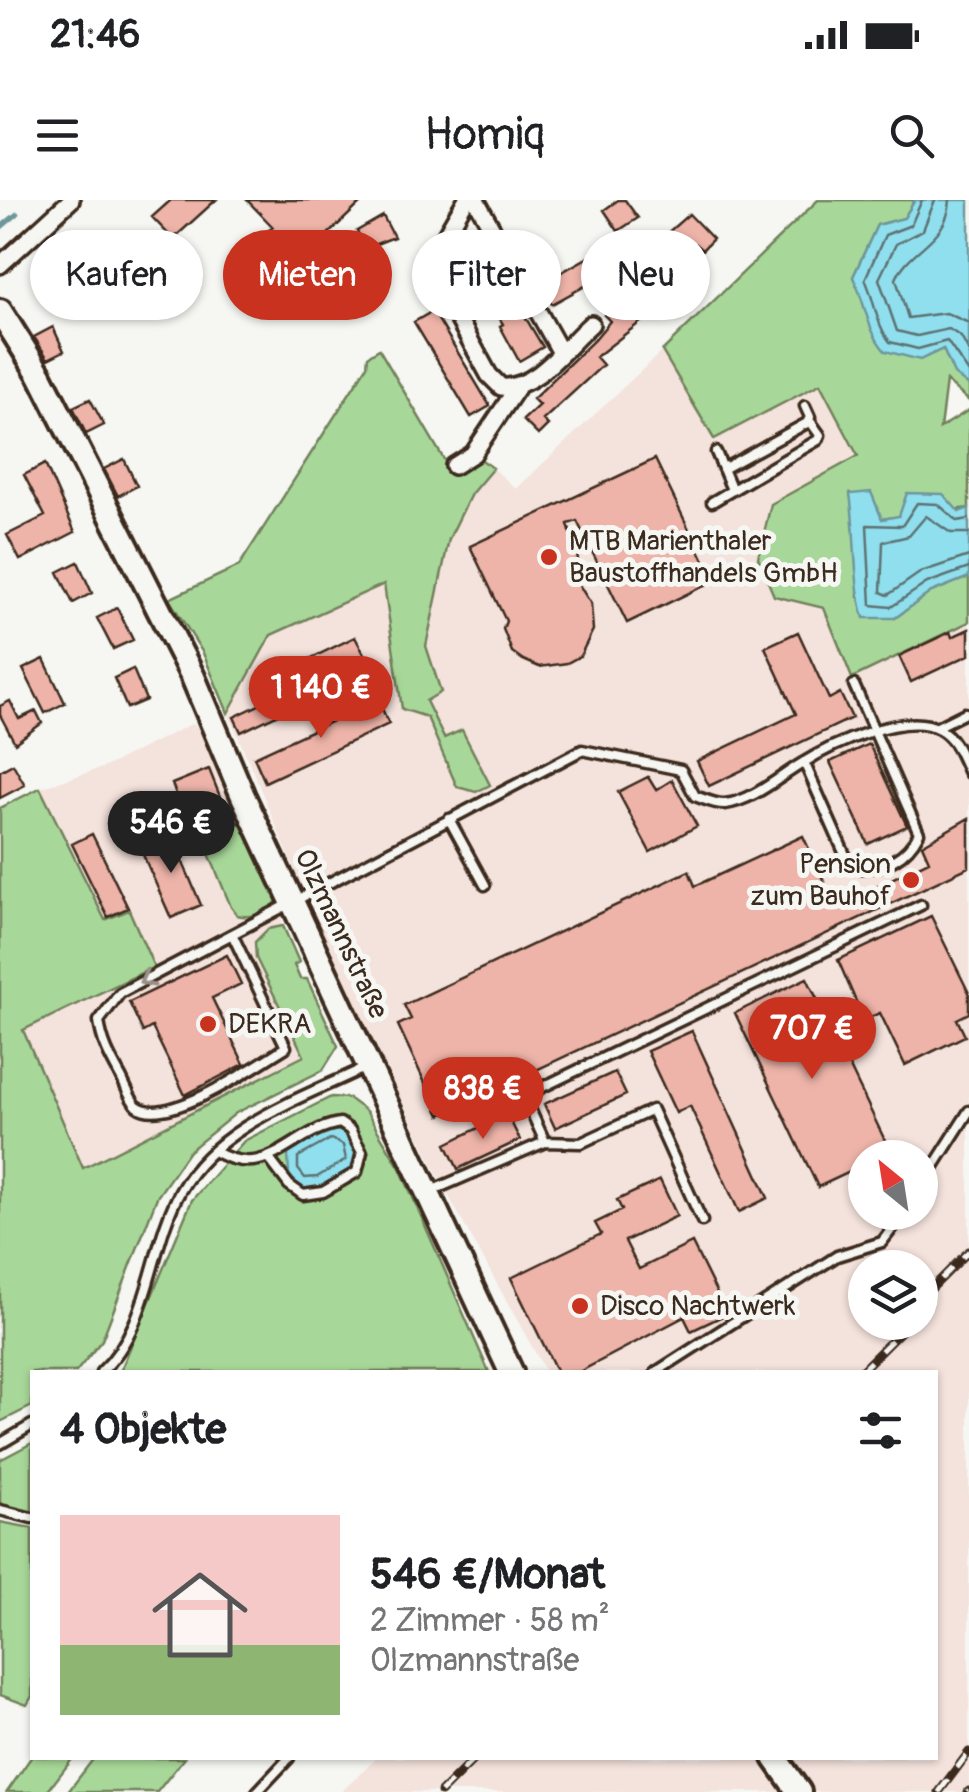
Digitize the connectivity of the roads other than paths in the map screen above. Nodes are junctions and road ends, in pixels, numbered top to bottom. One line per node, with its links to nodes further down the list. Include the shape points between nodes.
1 (71, 200): 4 (street)
2 (466, 200): 8 (street, via 431,260 432,271 490,375 501,386)
3 (476, 200): 7 (street)
4 (0, 265)
5 (0, 311): 24 (main road, Olzmannstraße, via 40,374 193,677)
6 (591, 324): 7 (street)
7 (560, 351): 8 (street)
8 (517, 388): 12 (street, via 472,454)
9 (805, 406): 10 (lane)
10 (810, 421): 13 (lane); 14 (lane, via 818,440)
11 (716, 452): 13 (lane)
12 (454, 466)
13 (724, 469): 14 (lane)
14 (732, 490): 15 (lane)
15 (712, 502)
16 (854, 684): 19 (lane)
17 (965, 713): 18 (lane)
18 (936, 727): 19 (lane); 21 (lane, via 953,740)
19 (875, 730): 20 (lane); 20 (lane, via 919,833 893,861 858,868 846,857)
20 (804, 762): 22 (lane, via 724,804 695,796 681,770 582,750)
21 (969, 773)
22 (450, 819): 23 (lane); 24 (lane)
23 (484, 884)
24 (294, 904): 26 (lane); 27 (main road, Olzmannstraße)
25 (922, 905): 29 (lane, via 524,1096)
26 (233, 936): 26 (lane, one-way to 26, via 109,1004 100,1021 102,1043 136,1105 150,1112 176,1107 286,1047)
27 (370, 1065): 30 (lane, via 242,1128); 33 (main road, Olzmannstraße)
28 (969, 1111): 32 (lane)
29 (545, 1142): 33 (lane); 34 (lane, via 581,1142 652,1110)
30 (214, 1151): 31 (lane, via 233,1162); 36 (lane, via 181,1190 136,1318)
31 (270, 1160): 31 (lane, via 340,1123 362,1152 357,1172 303,1195)
32 (938, 1160)
33 (427, 1193): 37 (main road, Olzmannstraße)
34 (702, 1222)
35 (891, 1230): 38 (lane, via 882,1242 837,1256)
36 (101, 1370)
37 (510, 1370)
38 (659, 1370)
39 (30, 1426): 40 (lane)
40 (0, 1444)
41 (0, 1510): 42 (lane)
42 (30, 1518)
43 (287, 1760): 45 (lane)
44 (776, 1760): 46 (main road)
45 (257, 1792)
46 (799, 1792)

